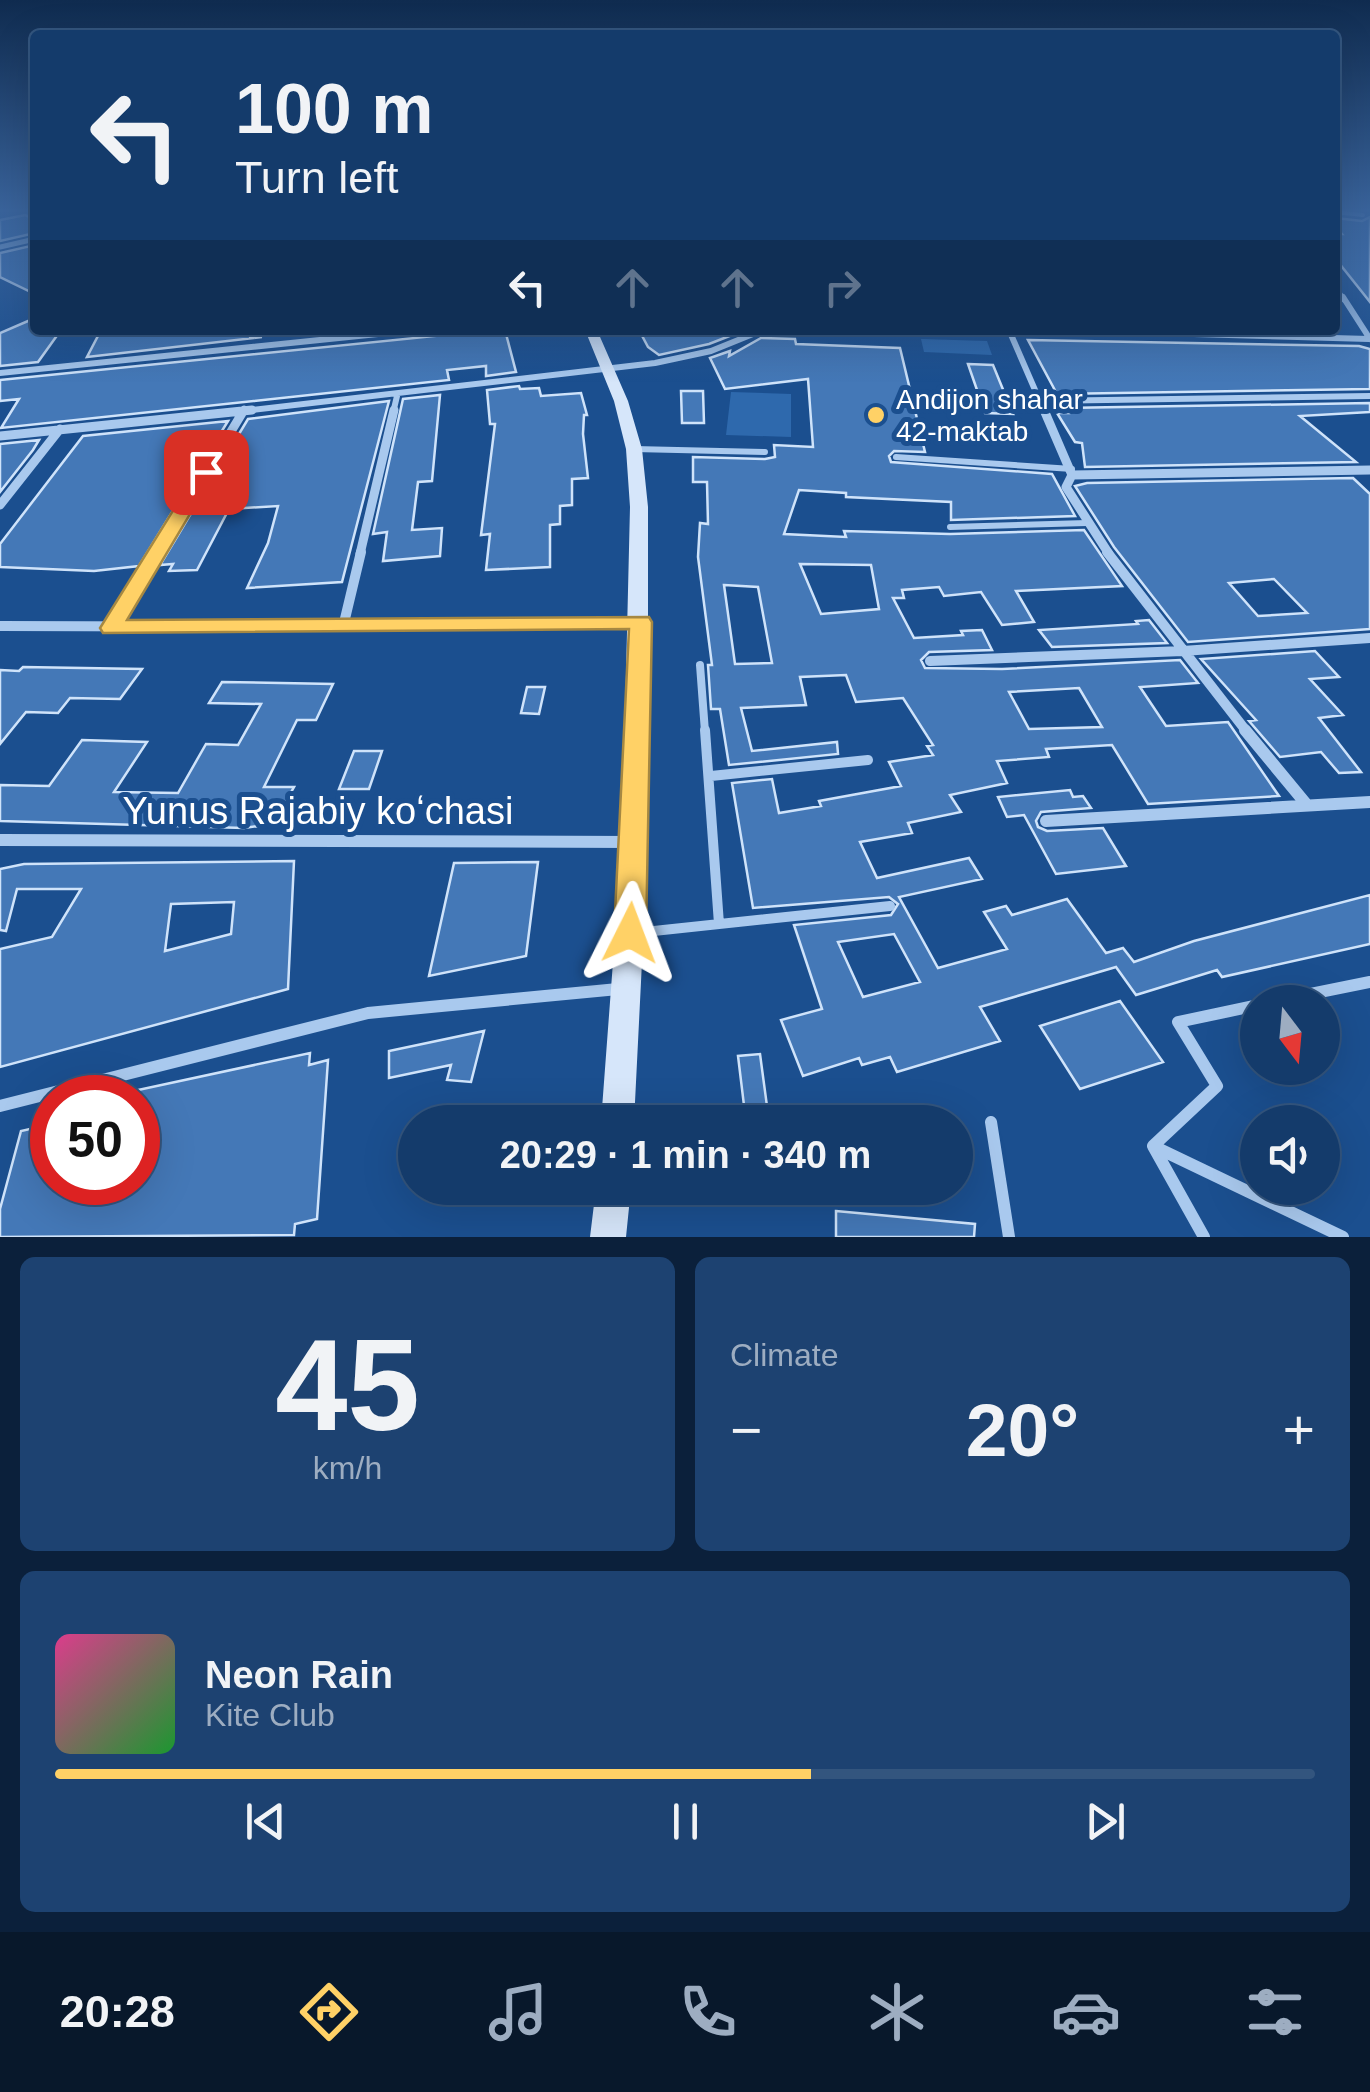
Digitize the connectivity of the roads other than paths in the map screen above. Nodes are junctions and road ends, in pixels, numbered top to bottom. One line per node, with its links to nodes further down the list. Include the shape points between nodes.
1 (1340, 294): 8 (street)
2 (367, 335): 11 (street)
3 (592, 335): 10 (main road)
4 (741, 335): 9 (street)
5 (753, 335): 9 (street)
6 (1011, 335): 14 (street)
7 (1274, 335): 8 (street)
8 (1370, 339)
9 (742, 341): 10 (street, via 714,352)
10 (608, 368): 12 (street); 18 (main road)
11 (0, 372)
12 (397, 396): 15 (street); 29 (street)
13 (1370, 396): 14 (street)
14 (1040, 401): 22 (street)
15 (244, 410): 16 (street); 28 (street)
16 (60, 429): 17 (street); 23 (street)
17 (0, 436)
18 (634, 449): 19 (lane); 26 (main road)
19 (766, 452)
20 (896, 457): 22 (lane)
21 (1370, 470): 22 (street)
22 (1072, 472): 24 (street, via 1066,488)
23 (0, 506)
24 (1087, 523): 25 (lane); 31 (street)
25 (950, 527)
26 (640, 622): 29 (street); 40 (main road)
27 (0, 626): 28 (street)
28 (112, 628): 29 (street)
29 (343, 628)
30 (1370, 638): 31 (street)
31 (1182, 651): 32 (street); 37 (street)
32 (930, 661)
33 (700, 666): 35 (lane)
34 (868, 760): 35 (lane)
35 (711, 776): 42 (lane)
36 (1370, 802): 37 (street)
37 (1308, 805): 38 (street)
38 (1046, 821)
39 (0, 840): 40 (street, Yunus Rajabiy koʻchasi)
40 (635, 842): 43 (main road)
41 (890, 906): 42 (lane)
42 (719, 924): 43 (lane)
43 (630, 933): 45 (main road)
44 (1370, 982): 46 (lane)
45 (627, 988): 48 (main road); 49 (lane, via 368,1013)
46 (1340, 988)
47 (1240, 1009): 51 (lane, via 1178,1022 1217,1086)
48 (619, 1105)
49 (0, 1106)
50 (991, 1122): 54 (lane)
51 (1153, 1146): 55 (lane); 56 (lane)
52 (612, 1205): 53 (main road)
53 (608, 1237)
54 (1010, 1237)
55 (1204, 1237)
56 (1343, 1237)

